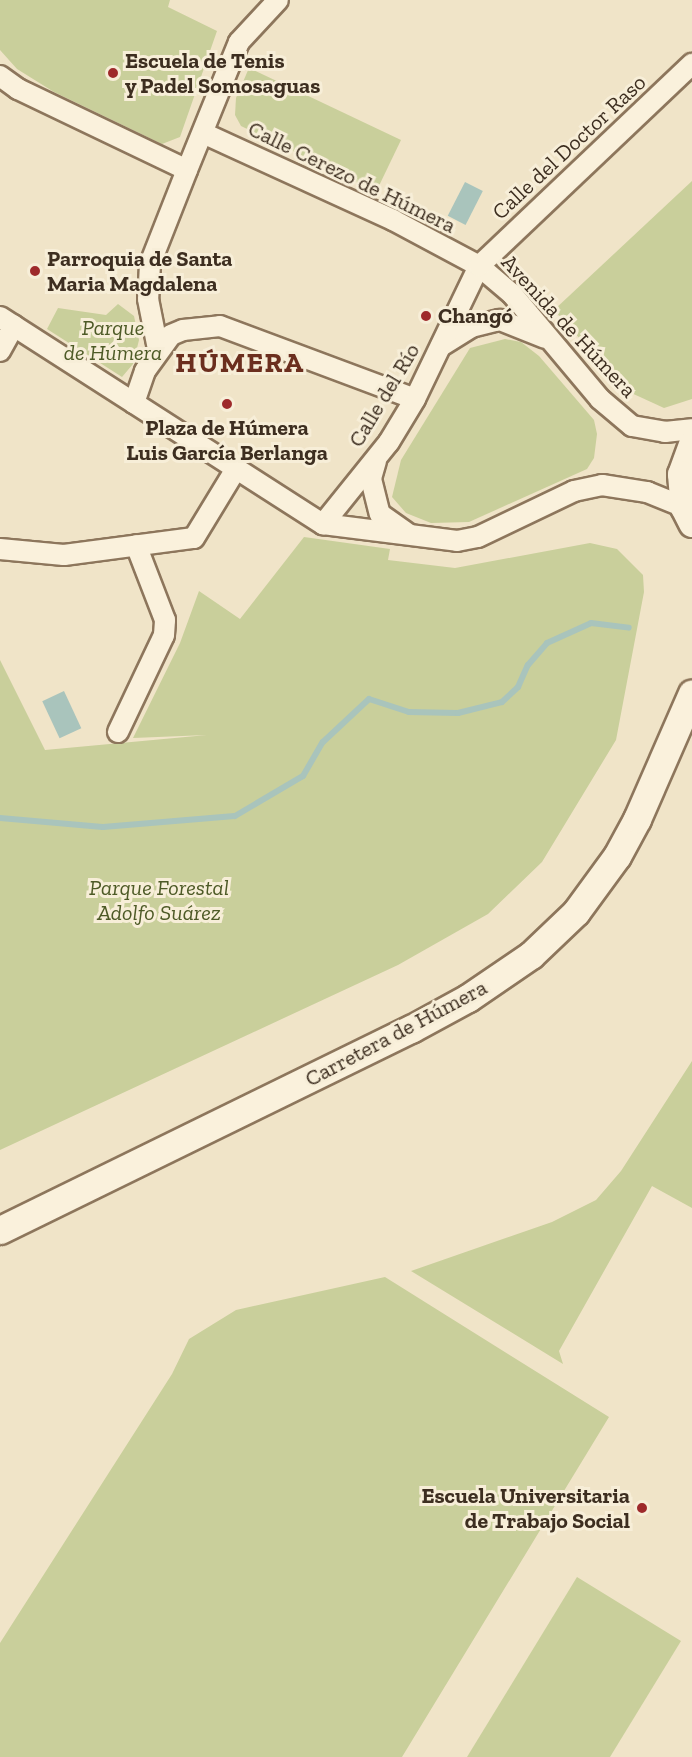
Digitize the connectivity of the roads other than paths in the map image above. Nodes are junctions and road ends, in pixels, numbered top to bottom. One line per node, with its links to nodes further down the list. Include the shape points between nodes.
1 (278, 0): 4 (street, via 239,42)
2 (692, 64): 6 (street, Calle del Doctor Raso)
3 (0, 75): 5 (street, via 18,88)
4 (203, 133): 5 (street); 6 (street, Calle Cerezo de Húmera, via 393,220)
5 (188, 170): 7 (street, via 150,264)
6 (479, 266): 10 (street, Avenida de Húmera, via 512,294); 11 (street, Calle del Río)
7 (148, 299): 9 (street, via 157,313); 12 (street)
8 (7, 322): 13 (street); 15 (street)
9 (183, 330): 12 (street); 14 (street, via 220,326)
10 (553, 342): 11 (street, Calle del Río, via 525,327 500,320 471,327); 16 (street, Avenida de Húmera, via 600,399 632,426 665,432)
11 (441, 346): 14 (street, Calle del Río)
12 (158, 349): 15 (street)
13 (0, 351)
14 (415, 399): 18 (street, Calle del Río)
15 (134, 403): 19 (street)
16 (692, 429)
17 (692, 444): 20 (main road, via 681,474)
18 (376, 458): 21 (street, Calle del Río); 22 (street, via 371,479 380,514)
19 (236, 469): 21 (street); 23 (street, via 194,538)
20 (688, 515): 22 (street, via 647,492 602,485 574,491 477,537 457,541)
21 (323, 524): 22 (street)
22 (417, 538)
23 (135, 545): 24 (street, via 64,555); 26 (street, via 164,628 162,644)
24 (0, 549)
25 (690, 693): 27 (main road, Carretera de Húmera, via 638,819 617,856 576,912 531,955 468,998 411,1029)
26 (118, 732)
27 (11, 1225): 28 (main road, Carretera de Húmera)
28 (0, 1236)

